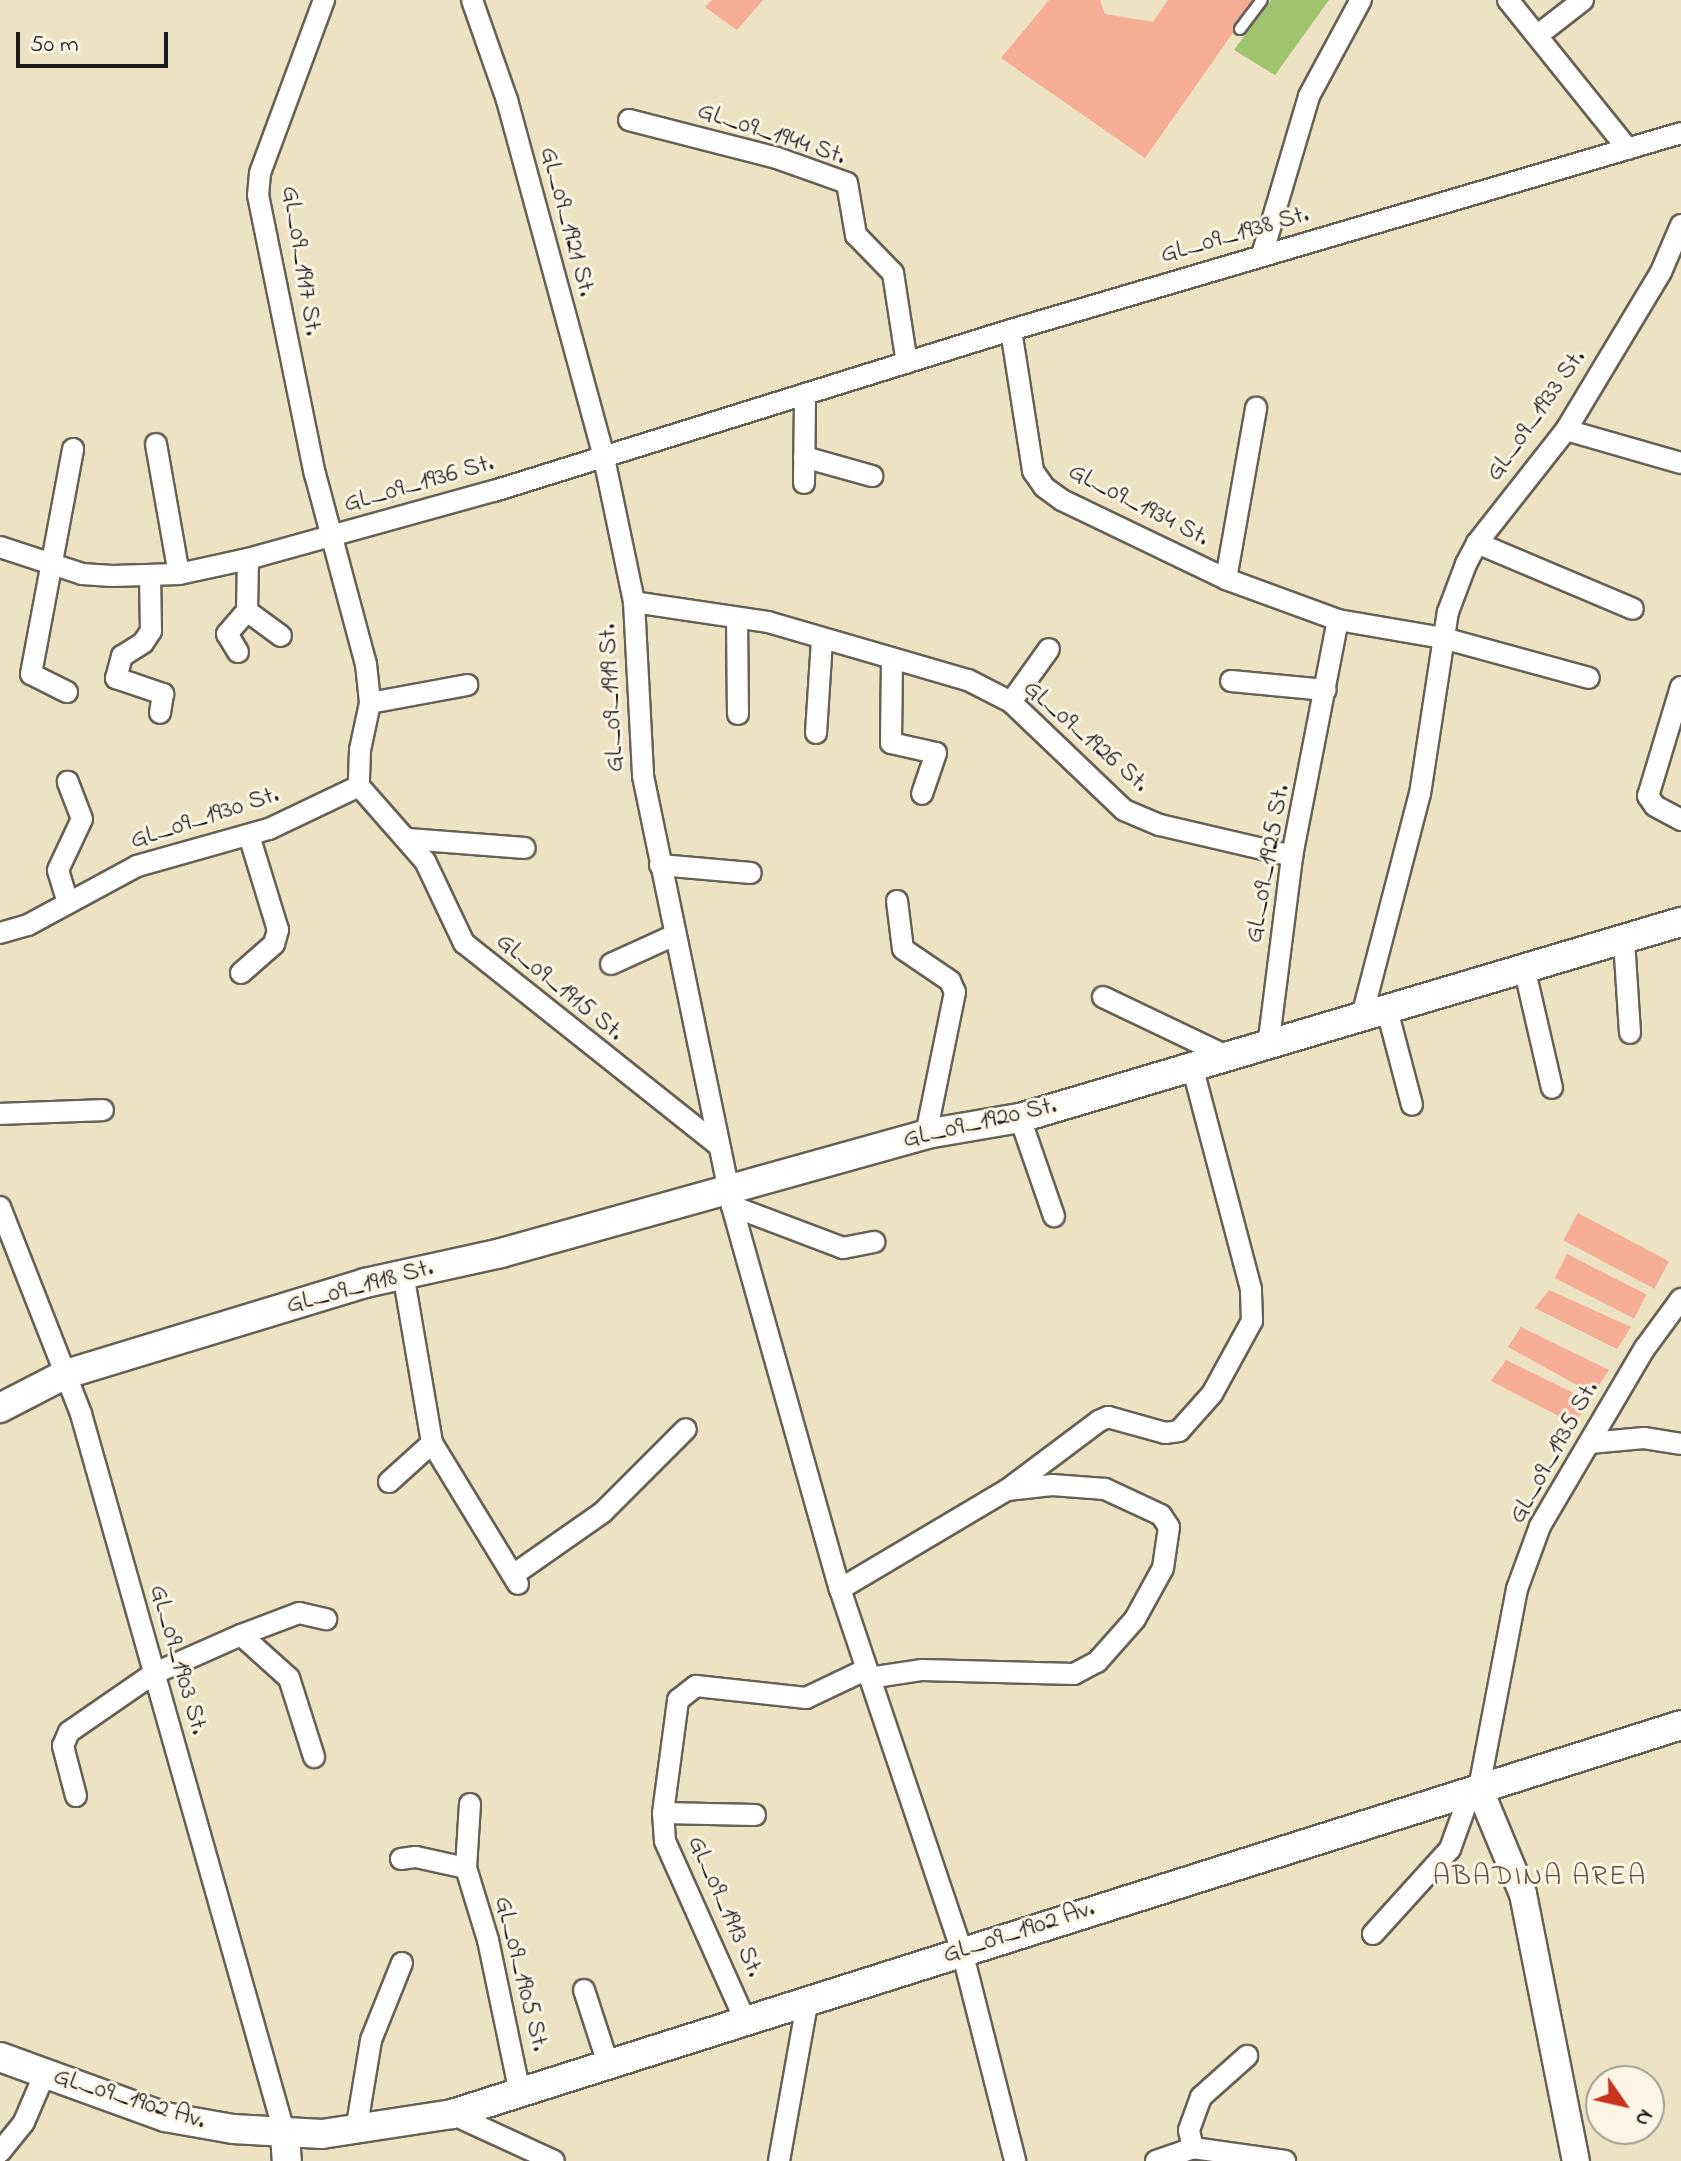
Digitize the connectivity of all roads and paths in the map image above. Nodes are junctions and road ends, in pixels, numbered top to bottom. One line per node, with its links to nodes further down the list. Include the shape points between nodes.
1 (324, 0): 26 (street, GL_09_1917 St., via 297,85 260,173 258,195)
2 (472, 0): 22 (street, GL_09_1921 St., via 507,100)
3 (1262, 0): 7 (lane)
4 (1361, 0): 13 (street, via 1309,96)
5 (1508, 0): 8 (street)
6 (1583, 0): 8 (street)
7 (1240, 29)
8 (1538, 35): 11 (street)
9 (629, 120): 15 (street, GL_09_1944 St., via 777,158 847,183 856,235 893,273)
10 (1678, 140): 11 (street, GL_09_1938 St.)
11 (1628, 149): 13 (street, GL_09_1938 St.)
12 (1681, 225): 18 (street, GL_09_1933 St., via 1661,272)
13 (1262, 255): 14 (street, GL_09_1938 St.)
14 (1011, 330): 15 (street, GL_09_1938 St.); 33 (street, GL_09_1934 St., via 1033,471 1044,487)
15 (907, 363): 16 (street, GL_09_1938 St.)
16 (805, 395): 21 (street); 22 (street, GL_09_1938 St.)
17 (1256, 408): 33 (street, GL_09_1934 St.)
18 (1566, 430): 23 (street); 27 (street, GL_09_1933 St.)
19 (156, 444): 31 (street)
20 (73, 449): 30 (street)
21 (804, 457): 24 (street); 25 (street)
22 (604, 458): 26 (street, GL_09_1936 St.); 34 (street, GL_09_1919 St.)
23 (1681, 463)
24 (872, 476)
25 (804, 483)
26 (331, 537): 29 (street, GL_09_1936 St.); 52 (street, via 357,618)
27 (1477, 543): 35 (street); 40 (street, GL_09_1933 St., via 1448,612)
28 (0, 547): 30 (street, GL_09_1936 St.)
29 (248, 559): 31 (street, GL_09_1936 St.); 36 (street)
30 (50, 566): 32 (street, GL_09_1936 St., via 82,574); 49 (street, via 31,674)
31 (179, 574): 32 (street, GL_09_1936 St.)
32 (150, 575): 53 (street, via 151,631 122,656 116,678 163,694)
33 (1226, 579): 38 (street, GL_09_1934 St.)
34 (634, 602): 37 (street, GL_09_1926 St.); 64 (street, GL_09_1919 St., via 640,757)
35 (1633, 609)
36 (247, 611): 39 (street); 43 (street, via 227,634)
37 (737, 619): 41 (street, GL_09_1926 St., via 768,622); 54 (street)
38 (1338, 620): 40 (street, GL_09_1934 St.); 48 (street, GL_09_1925 St.)
39 (281, 636)
40 (1443, 638): 45 (street); 76 (street, GL_09_1933 St., via 1420,794)
41 (822, 640): 44 (street, GL_09_1926 St.); 55 (street)
42 (1049, 649): 51 (street)
43 (238, 652)
44 (892, 660): 51 (street, GL_09_1926 St., via 968,680); 58 (street, via 891,743 936,753)
45 (1589, 678)
46 (1231, 681): 48 (street)
47 (467, 685): 52 (street)
48 (1326, 690): 63 (street, GL_09_1925 St.)
49 (67, 692)
50 (1679, 700): 59 (street, via 1648,796)
51 (1011, 702): 63 (street, GL_09_1926 St., via 1124,810 1160,825)
52 (370, 703): 57 (street)
53 (160, 713)
54 (738, 714)
55 (816, 733)
56 (68, 782): 67 (street, via 82,819 58,870)
57 (359, 786): 60 (street, GL_09_1930 St.); 61 (street, GL_09_1915 St.)
58 (922, 794)
59 (1681, 820)
60 (249, 835): 67 (street, GL_09_1930 St., via 137,866); 74 (street, via 278,934)
61 (408, 839): 62 (street); 87 (street, GL_09_1915 St., via 464,943)
62 (525, 848)
63 (1292, 856): 78 (street, GL_09_1925 St.)
64 (660, 865): 65 (street); 70 (street, GL_09_1919 St.)
65 (751, 873)
66 (897, 901): 86 (street, via 903,949 950,981 957,1003)
67 (68, 903): 69 (street, GL_09_1930 St.)
68 (1681, 922): 71 (main road, GL_09_1920 St.)
69 (0, 933)
70 (675, 935): 72 (street); 87 (street, GL_09_1919 St.)
71 (1624, 940): 73 (main road, GL_09_1920 St.); 77 (street)
72 (611, 964)
73 (1524, 967): 76 (main road, GL_09_1920 St.); 81 (street)
74 (241, 973)
75 (1103, 997): 79 (street)
76 (1374, 1011): 78 (main road, GL_09_1920 St.); 82 (street)
77 (1630, 1033)
78 (1268, 1047): 79 (main road, GL_09_1920 St.)
79 (1231, 1058): 80 (main road, GL_09_1920 St.)
80 (1193, 1069): 85 (main road, GL_09_1920 St.); 101 (street, via 1251,1289 1252,1321 1240,1350 1212,1394 1179,1431 1165,1433 1108,1417)
81 (1552, 1088)
82 (1412, 1105)
83 (103, 1110): 84 (street)
84 (0, 1114)
85 (1020, 1118): 86 (main road, GL_09_1920 St.); 90 (street)
86 (926, 1134): 88 (main road, GL_09_1920 St.)
87 (717, 1144): 88 (street, GL_09_1919 St.)
88 (730, 1199): 91 (street, via 843,1248); 92 (main road, GL_09_1918 St.); 102 (street, GL_09_1919 St.)
89 (0, 1207): 94 (street, GL_09_1903 St.)
90 (1054, 1216)
91 (874, 1242)
92 (403, 1273): 94 (main road, GL_09_1918 St.); 97 (street)
93 (1681, 1299): 98 (street, GL_09_1935 St.)
94 (66, 1374): 95 (main road, GL_09_1918 St.); 105 (street, GL_09_1903 St.)
95 (0, 1408)
96 (686, 1429): 97 (street, via 603,1512 517,1578)
97 (432, 1443): 100 (street)
98 (1590, 1443): 99 (street, via 1644,1438); 109 (street, GL_09_1935 St., via 1540,1526 1517,1589)
99 (1681, 1444)
100 (389, 1482)
101 (1007, 1490): 102 (street); 106 (street, via 1052,1485 1105,1489 1161,1515 1169,1527 1163,1568 1135,1619 1097,1662 1074,1674)
102 (840, 1589): 106 (street, GL_09_1919 St.)
103 (326, 1619): 104 (street, via 299,1613)
104 (241, 1635): 105 (street); 108 (street, via 289,1678)
105 (153, 1674): 110 (street, via 65,1738); 129 (street, GL_09_1903 St.)
106 (867, 1674): 112 (street, GL_09_1913 St., via 806,1698 690,1687 678,1700); 117 (street, GL_09_1919 St.)
107 (1681, 1725): 109 (main road, GL_09_1902 Av.)
108 (314, 1757)
109 (1475, 1789): 116 (street, GL_09_1935 St., via 1450,1849); 117 (main road, GL_09_1902 Av.); 137 (street, via 1523,1894)
110 (76, 1796)
111 (470, 1804): 115 (street, GL_09_1905 St.)
112 (663, 1813): 113 (street, GL_09_1913 St.); 121 (street, GL_09_1913 St., via 665,1841 678,1875)
113 (755, 1815)
114 (401, 1859): 115 (street, GL_09_1905 St., via 416,1857)
115 (466, 1868): 126 (street, GL_09_1905 St., via 488,1940)
116 (1373, 1934)
117 (962, 1951): 120 (main road, GL_09_1902 Av.); 134 (street, GL_09_1919 St.)
118 (402, 1963): 128 (street, via 371,2040)
119 (584, 1990): 124 (street)
120 (808, 1998): 121 (main road, GL_09_1902 Av.); 133 (street)
121 (745, 2020): 124 (main road, GL_09_1902 Av.)
122 (1247, 2056): 130 (street, via 1201,2097 1189,2130)
123 (0, 2057): 125 (main road, GL_09_1902 Av.)
124 (608, 2064): 126 (main road, GL_09_1902 Av.)
125 (45, 2073): 129 (main road, GL_09_1902 Av., via 192,2124); 131 (street, via 24,2122)
126 (520, 2093): 127 (main road, GL_09_1902 Av.)
127 (452, 2114): 128 (main road, GL_09_1902 Av.); 132 (street)
128 (356, 2131): 129 (main road, GL_09_1902 Av.)
129 (286, 2148)
130 (1193, 2148): 135 (street); 136 (street)
131 (0, 2152)
132 (554, 2161)
133 (780, 2161)
134 (1015, 2161)
135 (1156, 2161)
136 (1285, 2161)
137 (1576, 2161)

